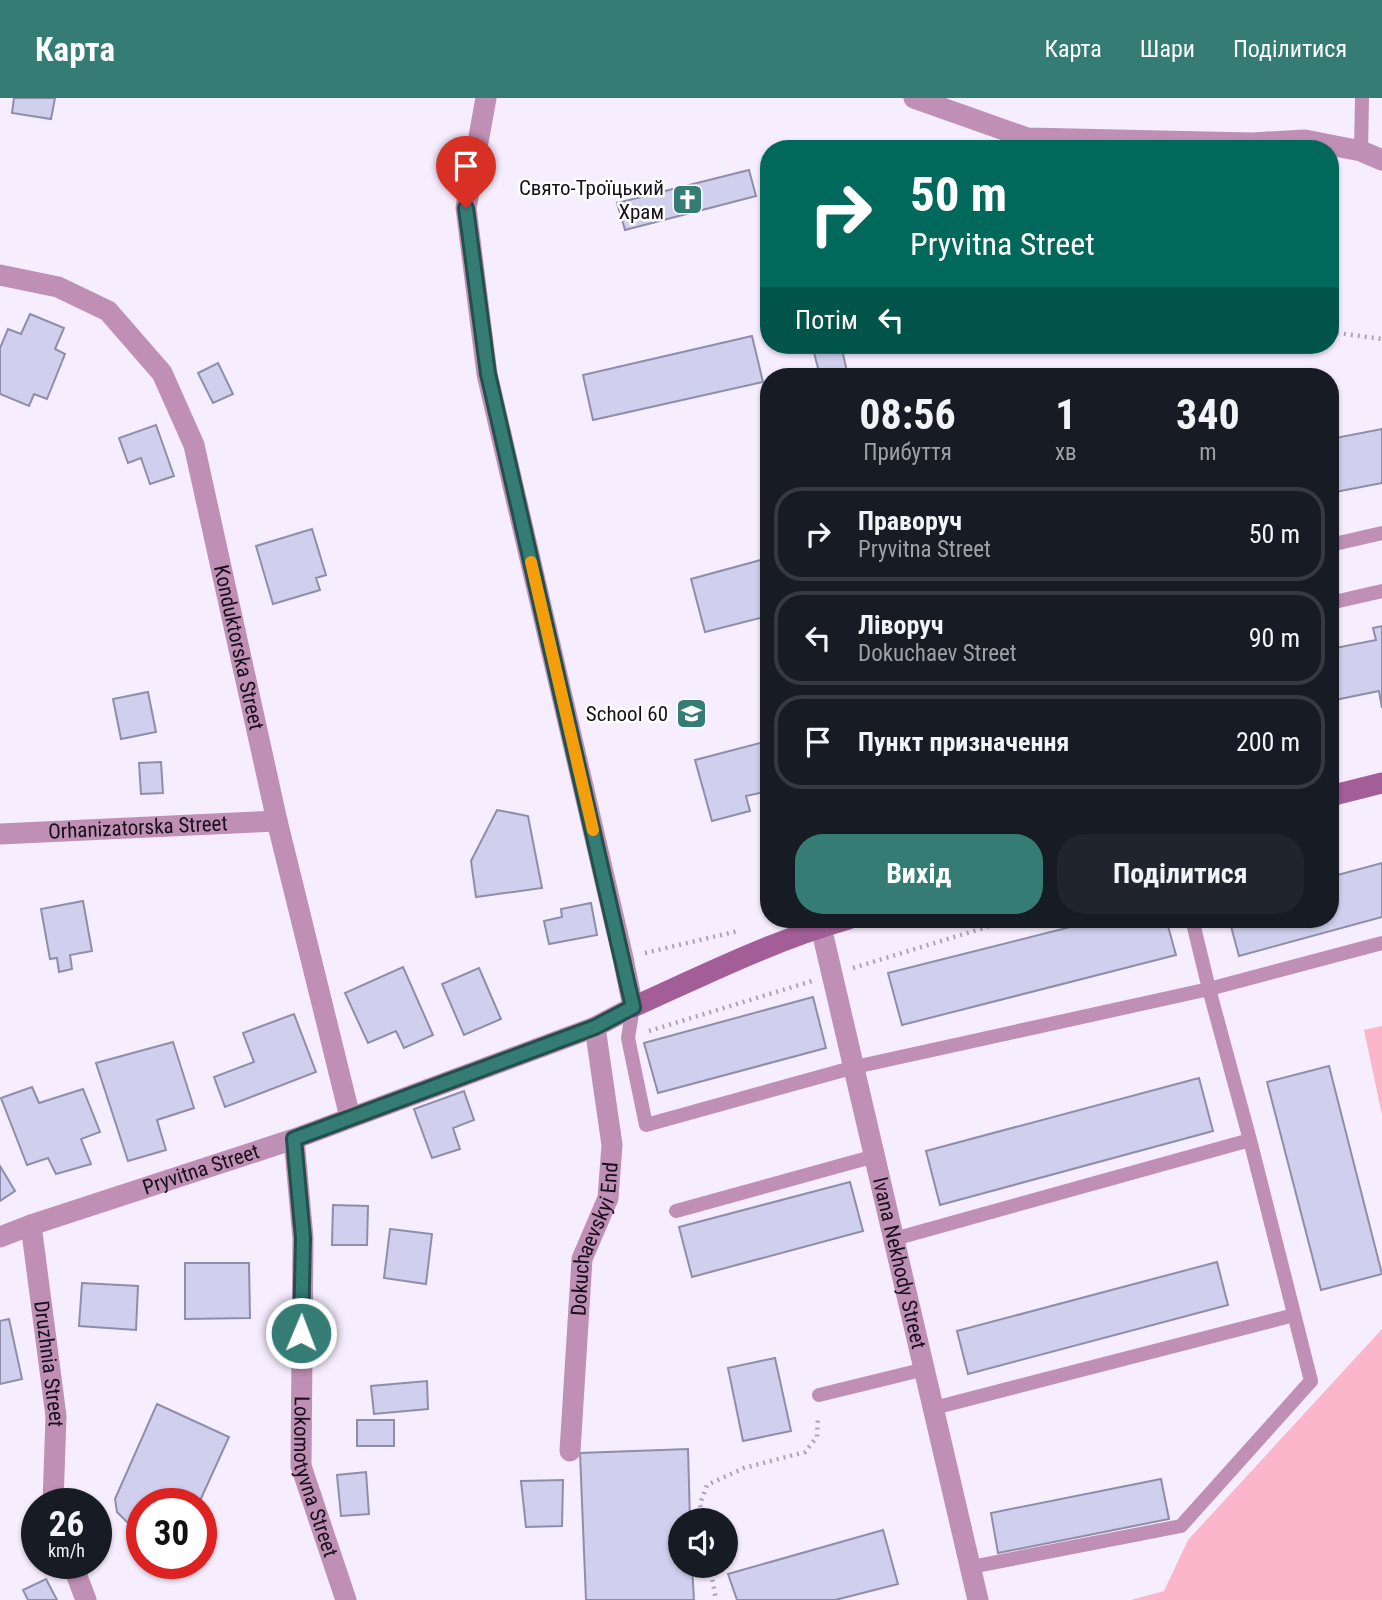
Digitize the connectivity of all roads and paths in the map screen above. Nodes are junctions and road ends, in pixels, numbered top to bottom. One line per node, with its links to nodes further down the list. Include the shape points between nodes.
1 (486, 98): 26 (street, via 466,208 488,374)
2 (914, 98): 4 (street, via 1027,138)
3 (1362, 98): 8 (lane)
4 (1117, 140)
5 (1292, 140): 6 (street)
6 (1311, 140)
7 (1339, 146): 8 (street)
8 (1361, 151): 9 (street)
9 (1382, 160)
10 (0, 275): 19 (street, Konduktorska Street, via 58,286 108,311 162,373 194,445)
11 (1339, 333): 12 (path)
12 (1382, 339)
13 (1382, 533): 14 (lane)
14 (1339, 543)
15 (1382, 591): 16 (lane)
16 (1339, 601)
17 (1382, 783): 18 (street)
18 (1339, 794)
19 (277, 821): 20 (street, Orhanizatorska Street); 31 (street, Konduktorska Street)
20 (0, 834)
21 (749, 928): 26 (path)
22 (816, 928): 28 (street)
23 (821, 928): 30 (street, Ivana Nekhody Street)
24 (1194, 928): 27 (lane)
25 (1382, 943): 27 (lane)
26 (623, 958): 28 (street)
27 (1209, 989): 30 (lane); 33 (lane)
28 (633, 1007): 29 (street, Pryvitna Street); 30 (lane, via 628,1038 646,1125)
29 (595, 1027): 31 (street, Pryvitna Street); 43 (street, Dokuchaevskyi End, via 612,1145 608,1198 582,1259)
30 (855, 1068): 34 (street, Ivana Nekhody Street)
31 (350, 1117): 32 (street, Pryvitna Street)
32 (294, 1139): 36 (street, Pryvitna Street); 50 (street, Lokomotyvna Street, via 303,1238 302,1466)
33 (1250, 1140): 38 (lane); 39 (lane)
34 (875, 1156): 35 (lane); 38 (street, Ivana Nekhody Street)
35 (676, 1211)
36 (31, 1225): 37 (street, Pryvitna Street); 44 (street, Druzhnia Street, via 56,1416)
37 (0, 1237)
38 (894, 1240): 40 (street, Ivana Nekhody Street)
39 (1294, 1315): 42 (lane); 46 (lane, via 1311,1381 1181,1526)
40 (925, 1369): 41 (lane); 42 (street, Ivana Nekhody Street)
41 (819, 1395): 45 (path, via 817,1437 805,1452 744,1468 708,1485)
42 (934, 1408): 46 (street, Ivana Nekhody Street)
43 (570, 1451)
44 (54, 1488)
45 (701, 1508)
46 (971, 1567): 52 (street, Ivana Nekhody Street)
47 (712, 1578): 51 (path)
48 (78, 1579): 49 (street)
49 (86, 1600)
50 (346, 1600)
51 (716, 1600)
52 (978, 1600)

